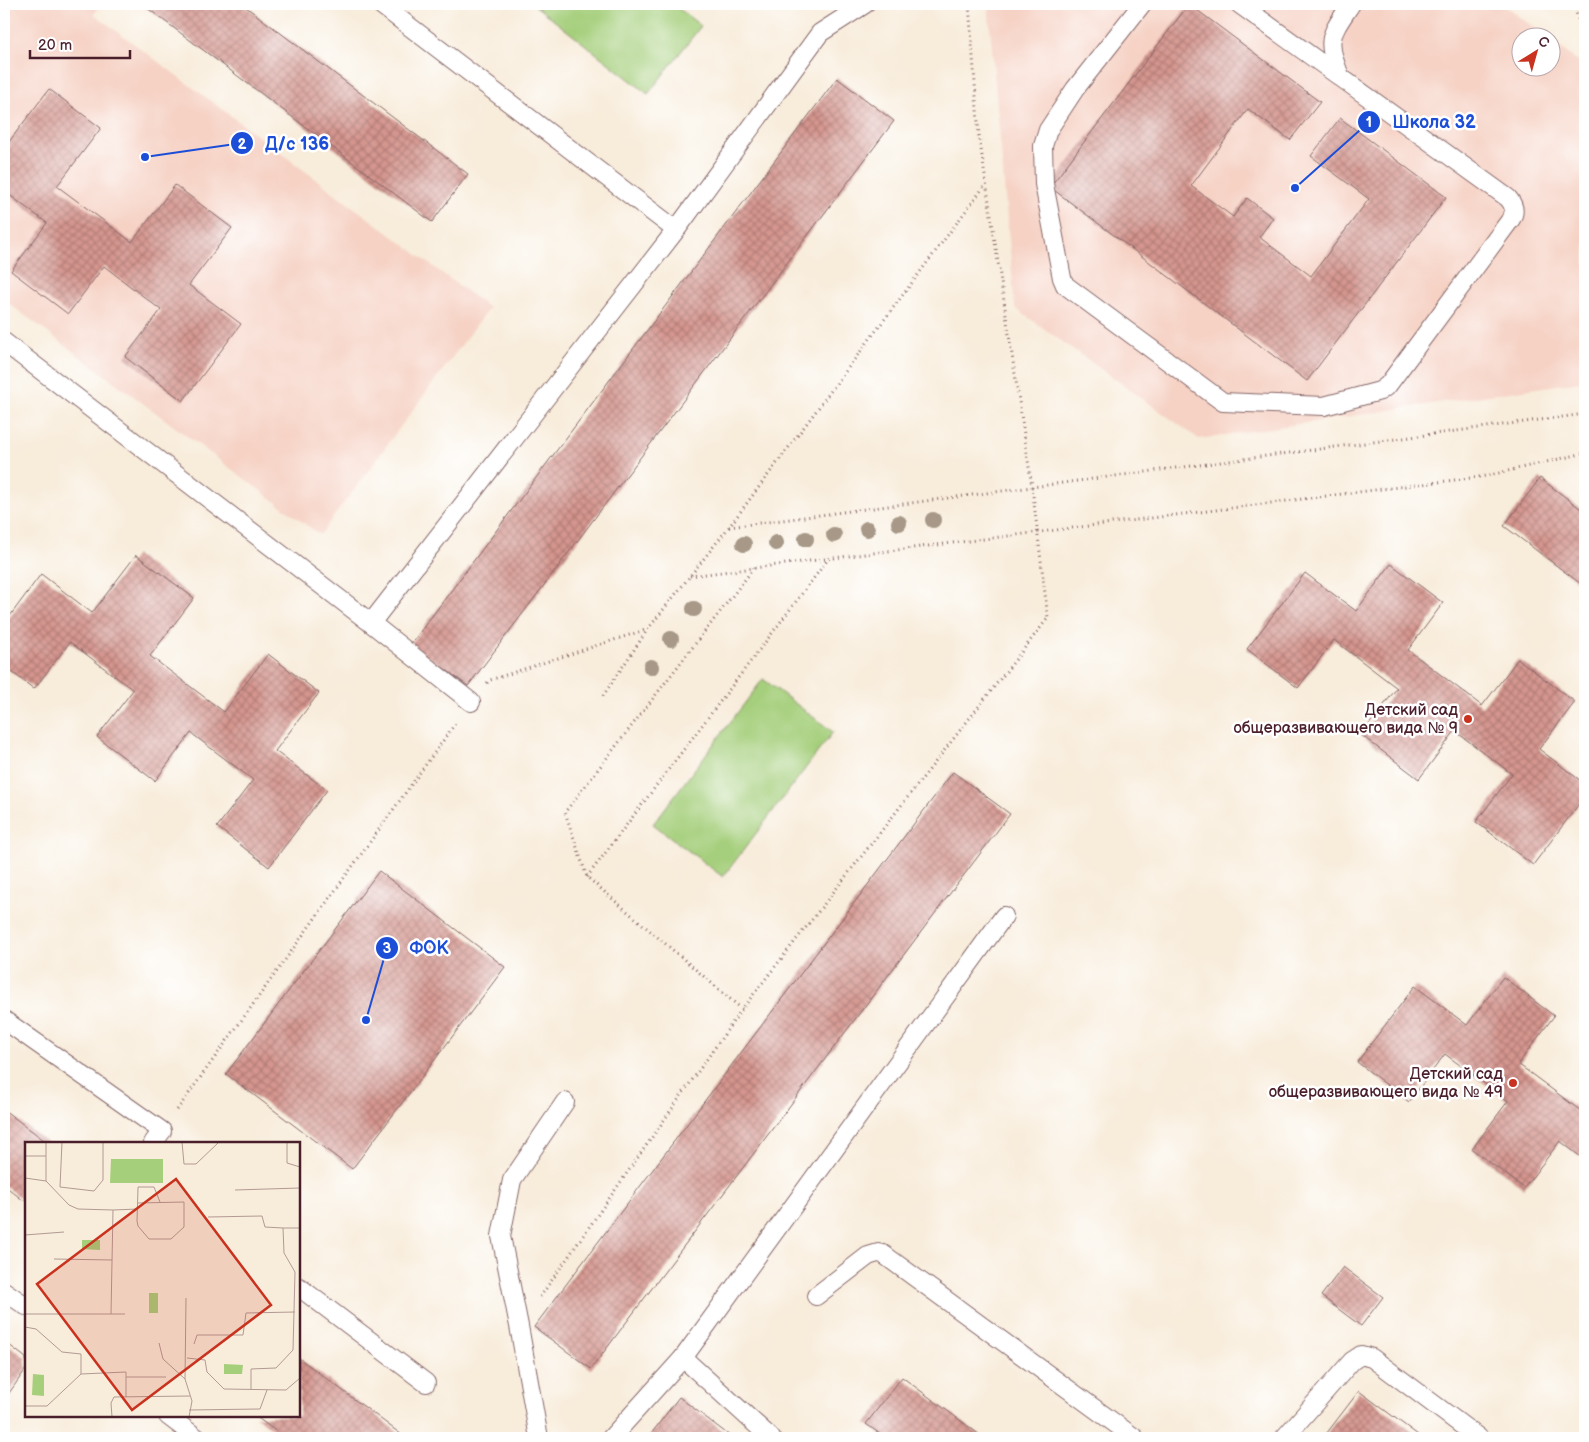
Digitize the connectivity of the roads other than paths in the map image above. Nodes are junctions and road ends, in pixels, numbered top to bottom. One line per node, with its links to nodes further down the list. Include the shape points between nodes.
1 (380, 4): 7 (lane)
2 (865, 4): 7 (lane, via 820,33)
3 (1142, 4): 6 (lane, via 1075,90 1048,130 1043,146 1044,184 1062,278 1068,288 1223,402 1324,406 1386,388 1514,214 1508,198)
4 (1239, 4): 6 (lane)
5 (1351, 4): 6 (lane, via 1331,36 1332,54)
6 (1340, 76)
7 (676, 230): 9 (lane)
8 (4, 342): 9 (lane)
9 (371, 623): 10 (lane)
10 (471, 702)
11 (1004, 916): 19 (lane)
12 (4, 1020): 14 (lane)
13 (565, 1102): 23 (lane, via 512,1180 501,1236)
14 (158, 1137)
15 (300, 1288): 20 (lane)
16 (4, 1291): 18 (lane)
17 (816, 1296): 26 (lane, via 868,1256 883,1254)
18 (25, 1305)
19 (683, 1358): 24 (lane); 25 (lane)
20 (426, 1383)
21 (169, 1417): 22 (lane)
22 (197, 1438)
23 (539, 1438)
24 (611, 1438)
25 (771, 1438)
26 (1135, 1438)
27 (1284, 1438): 28 (lane, via 1352,1361 1361,1356 1372,1358)
28 (1479, 1438)

